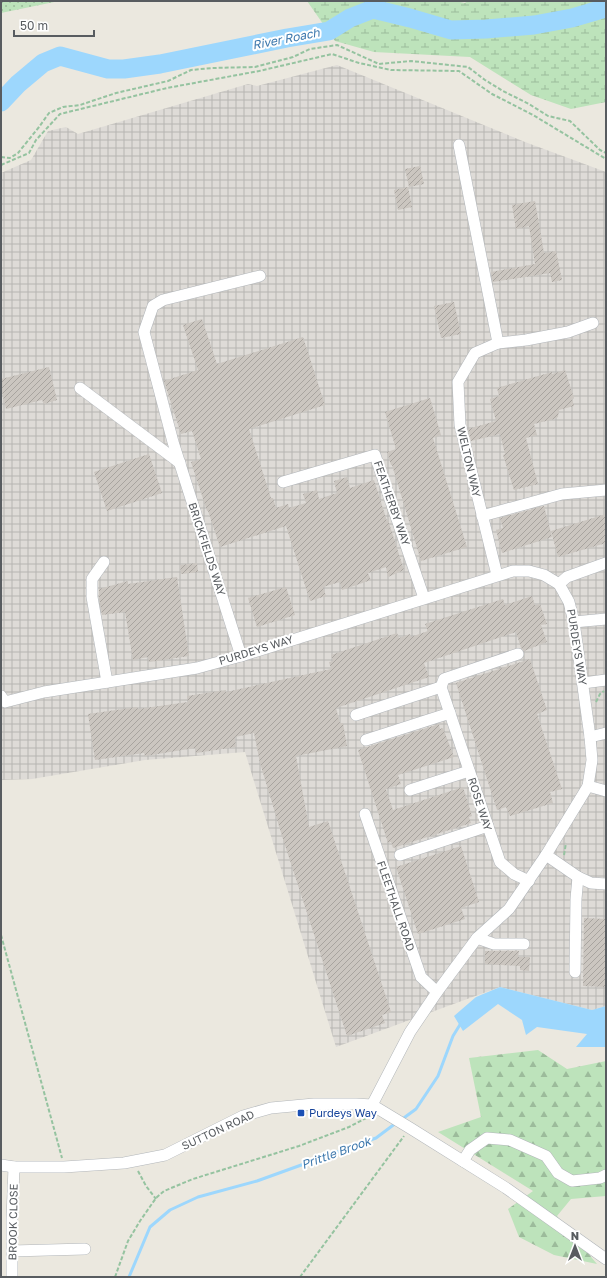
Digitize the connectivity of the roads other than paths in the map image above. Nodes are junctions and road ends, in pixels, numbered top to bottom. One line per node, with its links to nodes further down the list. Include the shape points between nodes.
1 (459, 145): 4 (street)
2 (260, 276): 6 (street, BRICKFIELDS WAY, via 163,300 153,306 144,332)
3 (592, 323): 4 (street, WELTON WAY, via 568,332)
4 (498, 343): 9 (street, WELTON WAY, via 476,353 458,382 460,424)
5 (80, 388): 6 (street)
6 (180, 463): 18 (street, BRICKFIELDS WAY)
7 (282, 482): 14 (street, FEATHERBY WAY, via 375,455)
8 (606, 490): 9 (street, via 562,494)
9 (482, 516): 12 (street, WELTON WAY)
10 (104, 562): 20 (street, via 92,579 92,597)
11 (606, 563): 13 (street, via 567,577)
12 (497, 575): 13 (street, PURDEYS WAY, via 529,571 544,575); 14 (street, PURDEYS WAY)
13 (559, 584): 16 (street, PURDEYS WAY, via 570,602)
14 (424, 598): 18 (street, PURDEYS WAY)
15 (606, 619): 16 (street)
16 (574, 622): 21 (street, PURDEYS WAY)
17 (518, 654): 22 (street, via 444,679)
18 (241, 656): 20 (street, PURDEYS WAY, via 197,668)
19 (606, 680): 21 (street)
20 (107, 682): 23 (street, PURDEYS WAY, via 44,692 5,702)
21 (583, 683): 27 (street, PURDEYS WAY)
22 (441, 688): 24 (street, ROSE WAY); 25 (street)
23 (1, 696)
24 (450, 713): 28 (street); 29 (street, ROSE WAY)
25 (356, 715)
26 (606, 733): 27 (street)
27 (590, 737): 30 (street, PURDEYS WAY, via 592,760)
28 (366, 740)
29 (469, 771): 31 (street); 34 (street, ROSE WAY)
30 (588, 786): 32 (street); 36 (street, PURDEYS WAY)
31 (410, 790)
32 (606, 791)
33 (365, 814): 43 (street, FLEETHALL ROAD, via 421,977)
34 (488, 826): 35 (street); 38 (street, ROSE WAY, via 500,862 514,874)
35 (400, 855)
36 (546, 855): 37 (street); 38 (street, PURDEYS WAY)
37 (578, 877): 39 (street, via 591,883); 42 (street)
38 (529, 881): 40 (street, PURDEYS WAY, via 509,909)
39 (606, 884)
40 (477, 938): 41 (street, via 494,944); 43 (street, PURDEYS WAY)
41 (524, 944)
42 (575, 972)
43 (437, 992): 44 (street, PURDEYS WAY, via 410,1032)
44 (380, 1110): 45 (street, SUTTON ROAD); 47 (street, SUTTON ROAD, via 356,1104 271,1108 244,1116 165,1155 124,1163)
45 (463, 1161): 48 (street, via 470,1150 487,1138 510,1140 546,1156 558,1173 572,1181); 51 (street, SUTTON ROAD, via 506,1188)
46 (1, 1165): 47 (street, SUTTON ROAD)
47 (14, 1167): 50 (street, BROOK CLOSE)
48 (606, 1175)
49 (85, 1249): 50 (street)
50 (12, 1251): 52 (street, BROOK CLOSE)
51 (606, 1259)
52 (12, 1277)

